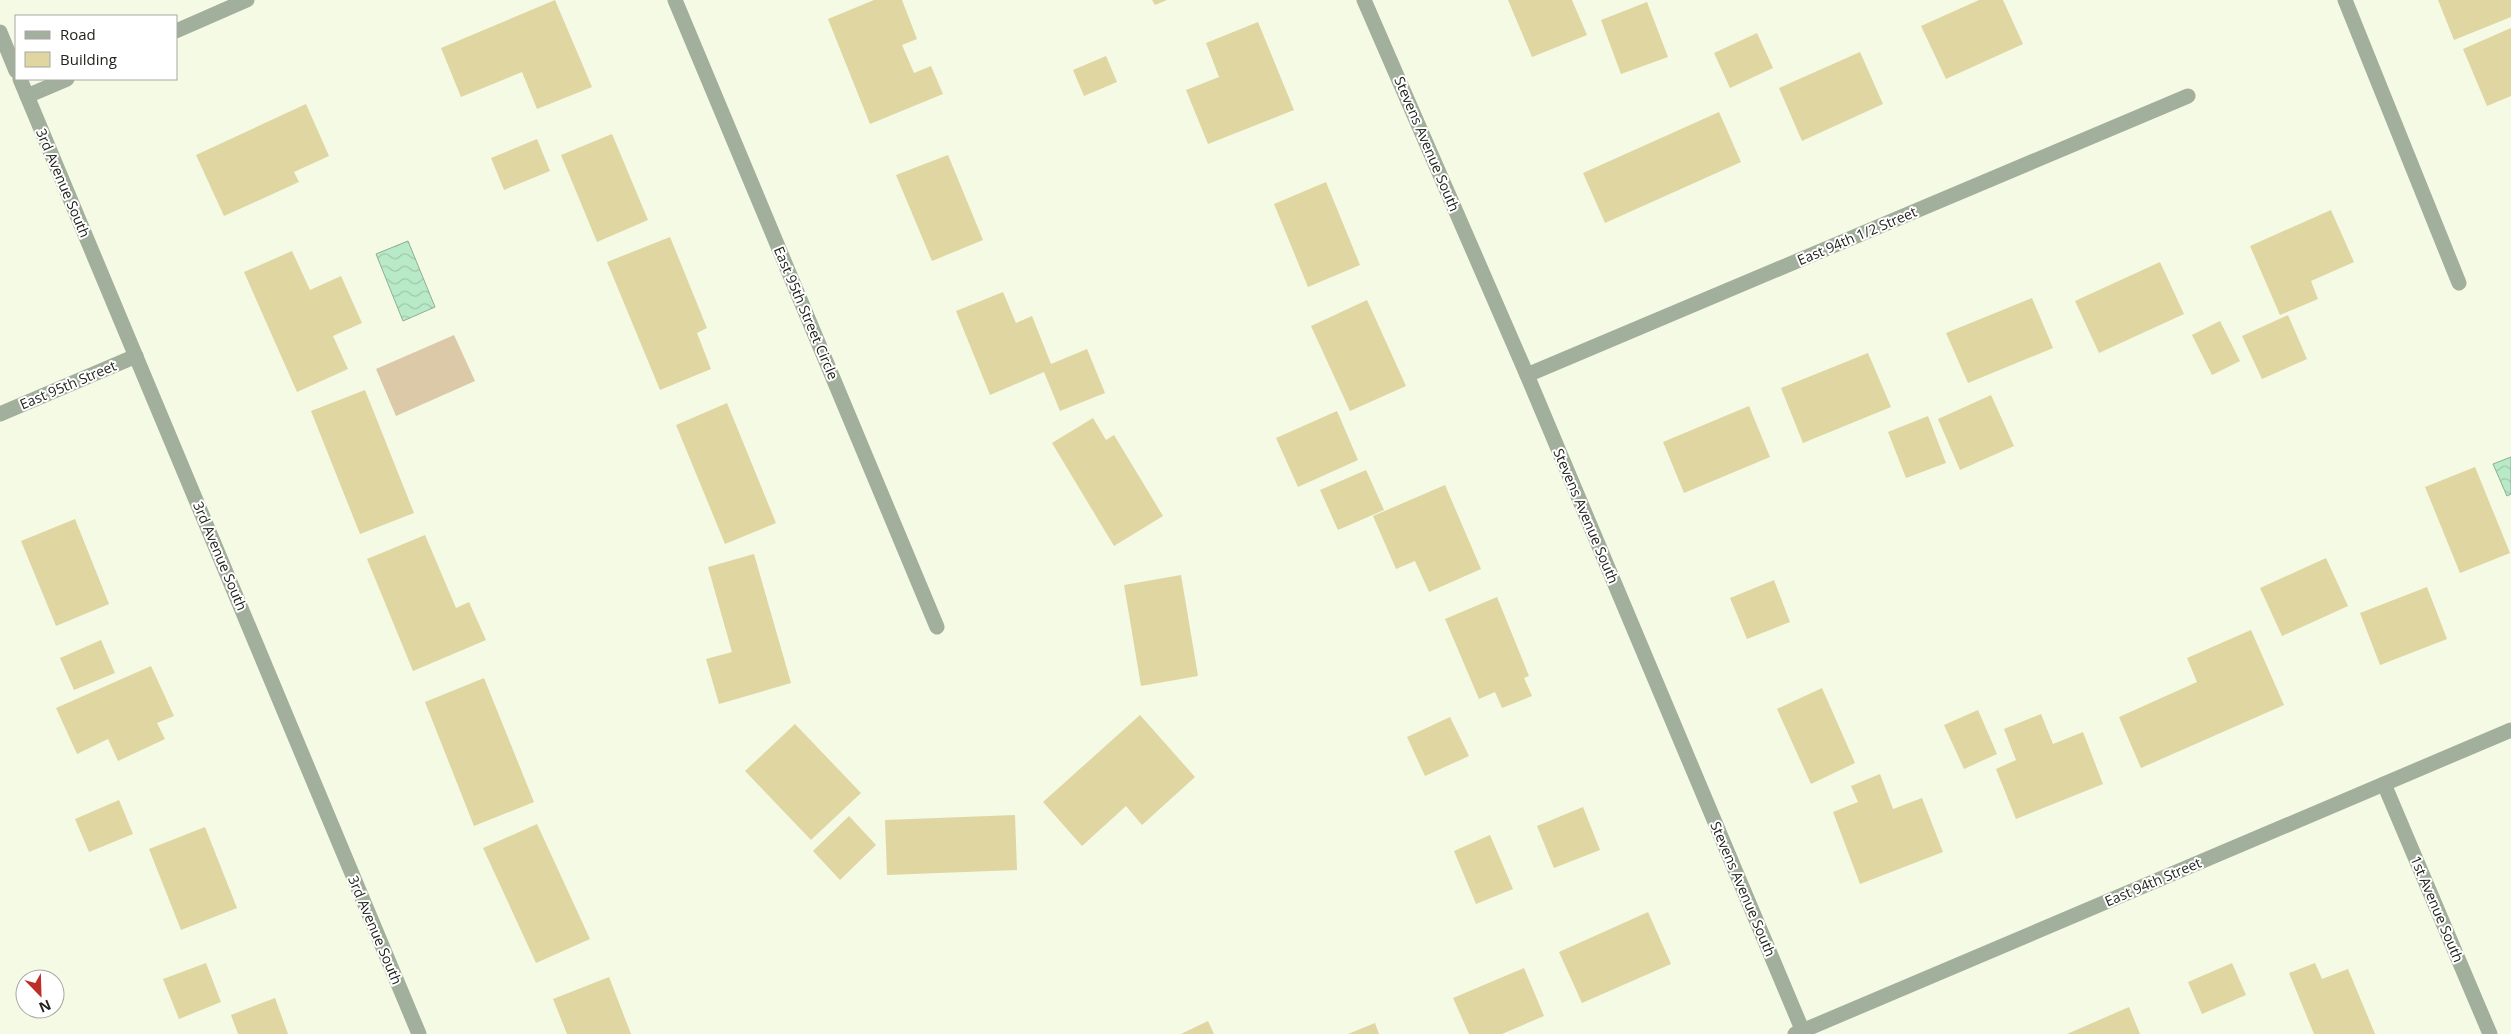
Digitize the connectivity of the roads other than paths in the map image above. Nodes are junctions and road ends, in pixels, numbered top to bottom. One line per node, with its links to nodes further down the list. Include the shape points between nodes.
1 (247, 0): 5 (street)
2 (674, 0): 16 (street, East 95th Street Circle)
3 (1364, 0): 14 (street, Stevens Avenue South)
4 (2345, 0): 12 (street)
5 (178, 30)
6 (0, 32): 7 (street)
7 (15, 69)
8 (20, 80): 10 (street, 3rd Avenue South)
9 (65, 80): 10 (street)
10 (27, 96): 13 (street, 3rd Avenue South)
11 (2188, 96): 14 (street, East 94th 1/2 Street)
12 (2459, 283)
13 (136, 356): 15 (street, East 95th Street); 20 (street, 3rd Avenue South)
14 (1527, 375): 19 (street, Stevens Avenue South)
15 (0, 414)
16 (937, 627)
17 (2511, 730): 18 (street, East 94th Street)
18 (2384, 784): 19 (street, East 94th Street); 21 (street, 1st Avenue South)
19 (1801, 1033)
20 (419, 1034)
21 (2490, 1034)

